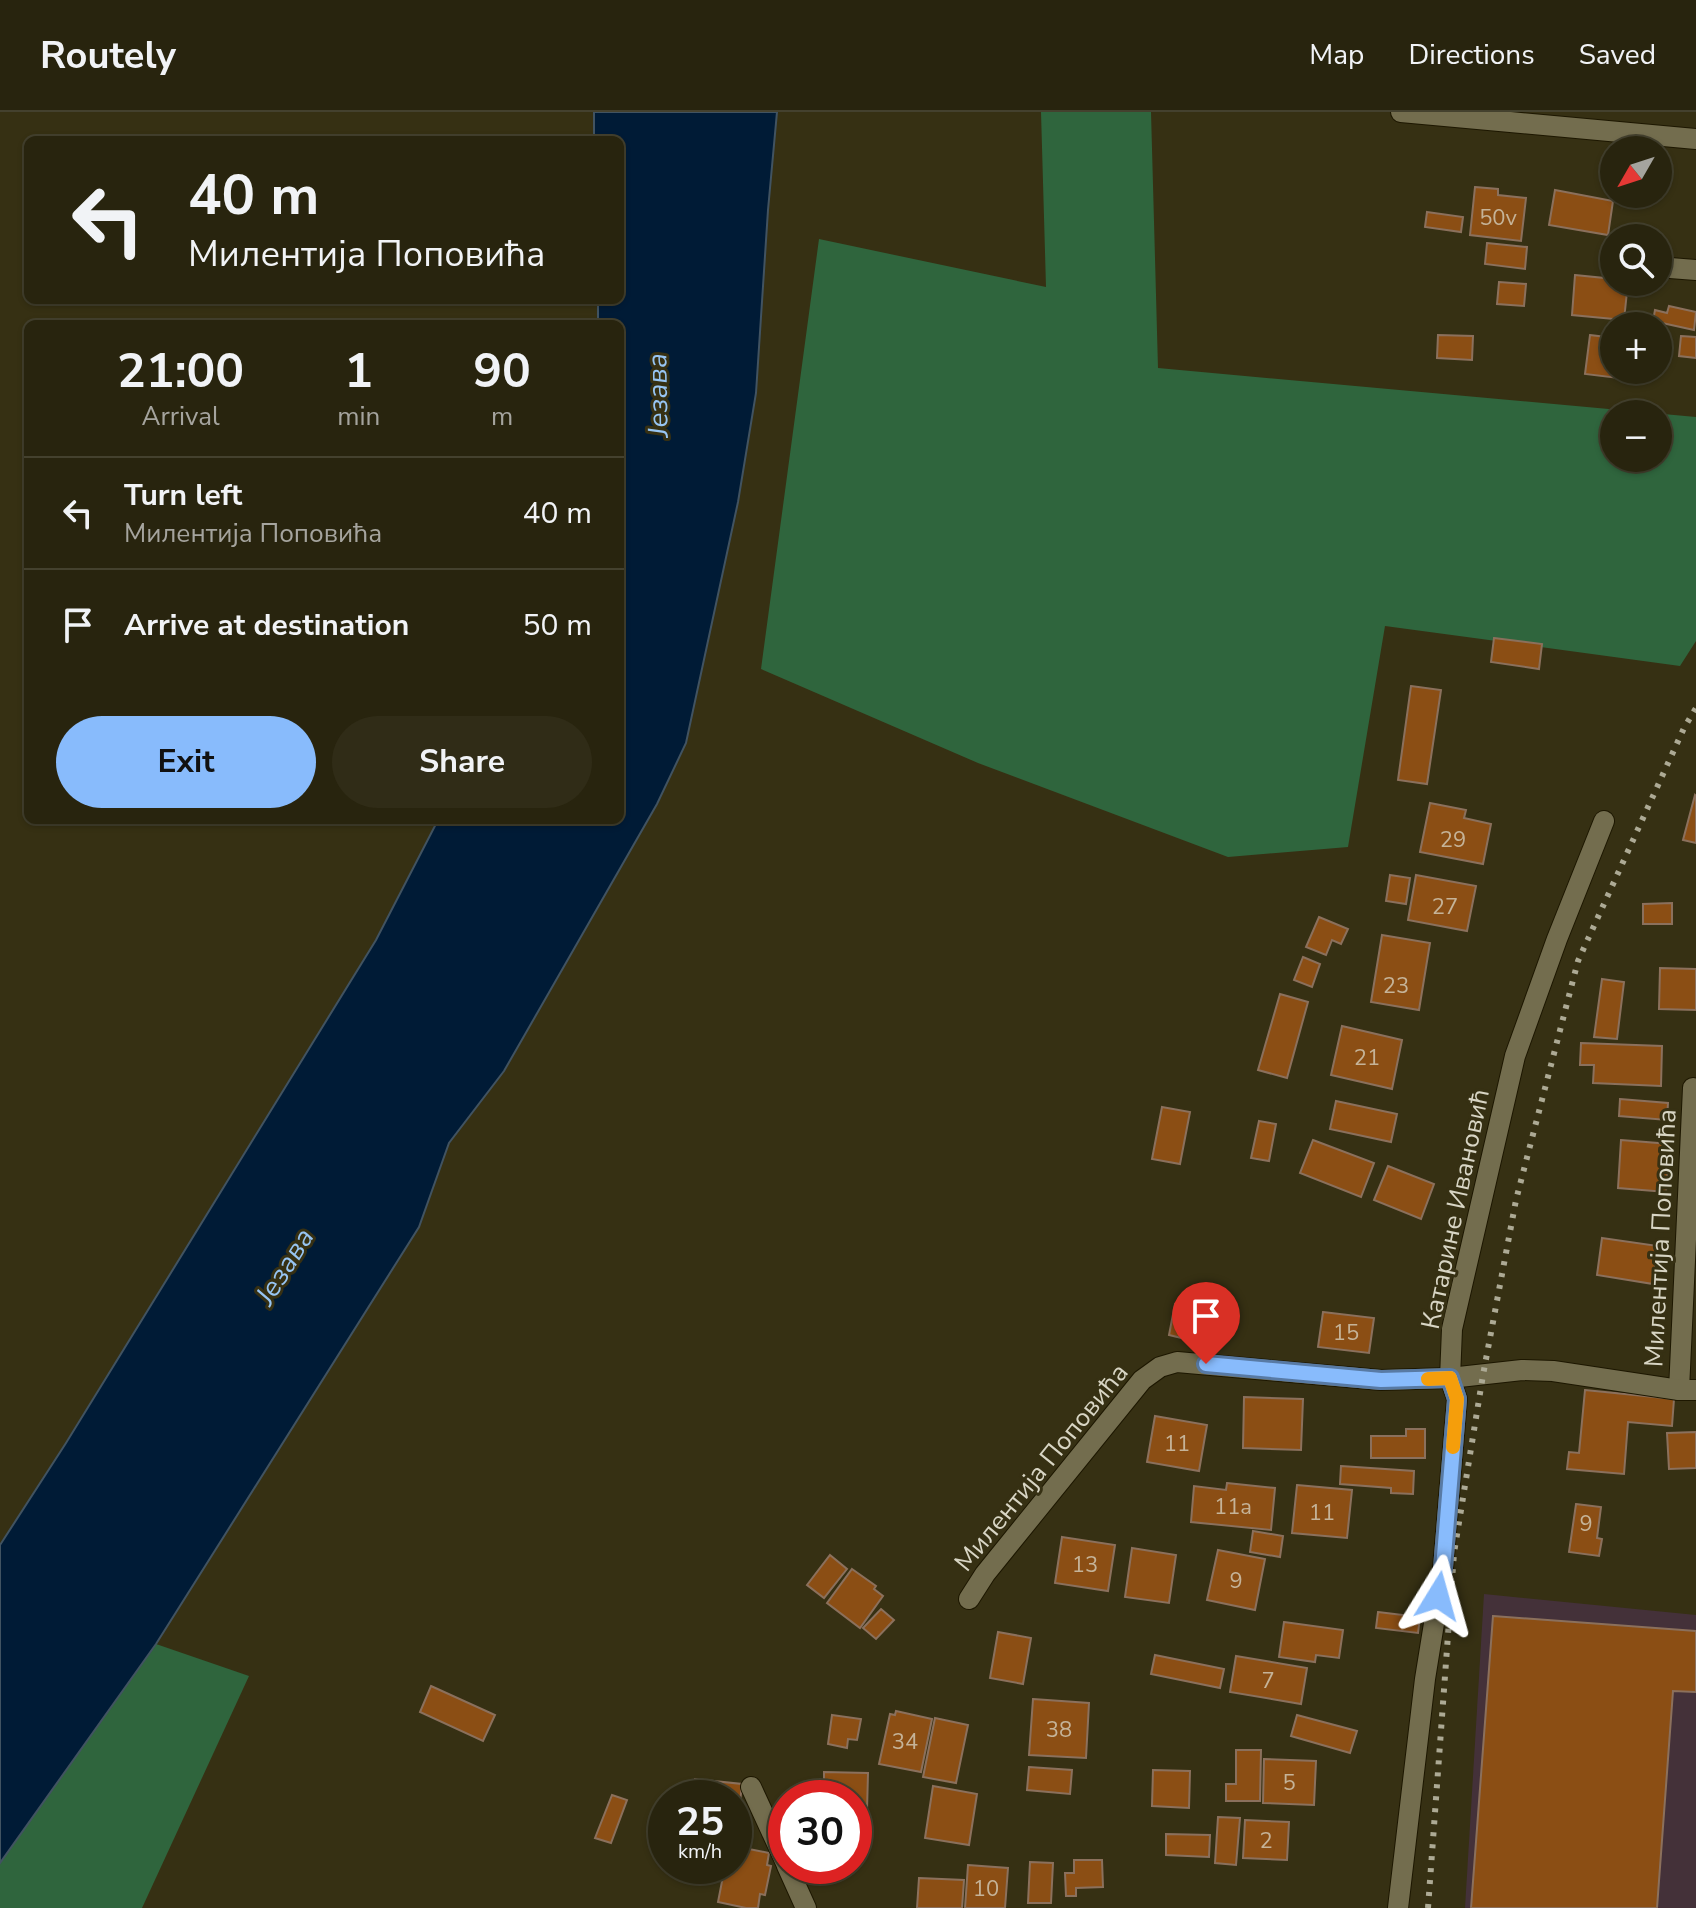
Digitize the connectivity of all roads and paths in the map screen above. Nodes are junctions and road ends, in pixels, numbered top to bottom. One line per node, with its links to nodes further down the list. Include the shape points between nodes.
1 (1401, 112): 2 (street)
2 (1696, 139)
3 (1672, 268): 4 (street)
4 (1696, 270)
5 (1604, 821): 7 (street, Катарине Ивановић, via 1515,1056 1452,1329)
6 (1693, 1088): 8 (street, Милентија Поповића)
7 (1450, 1378): 8 (street, Милентија Поповића, via 1553,1371); 9 (street, Милентија Поповића, via 1381,1380 1177,1362 1160,1367 1142,1380); 14 (street, Катарине Ивановић, via 1457,1399 1443,1568)
8 (1688, 1390)
9 (969, 1599)
10 (752, 1789): 11 (street)
11 (768, 1824)
12 (795, 1884): 13 (street)
13 (806, 1908)
14 (1398, 1908)

